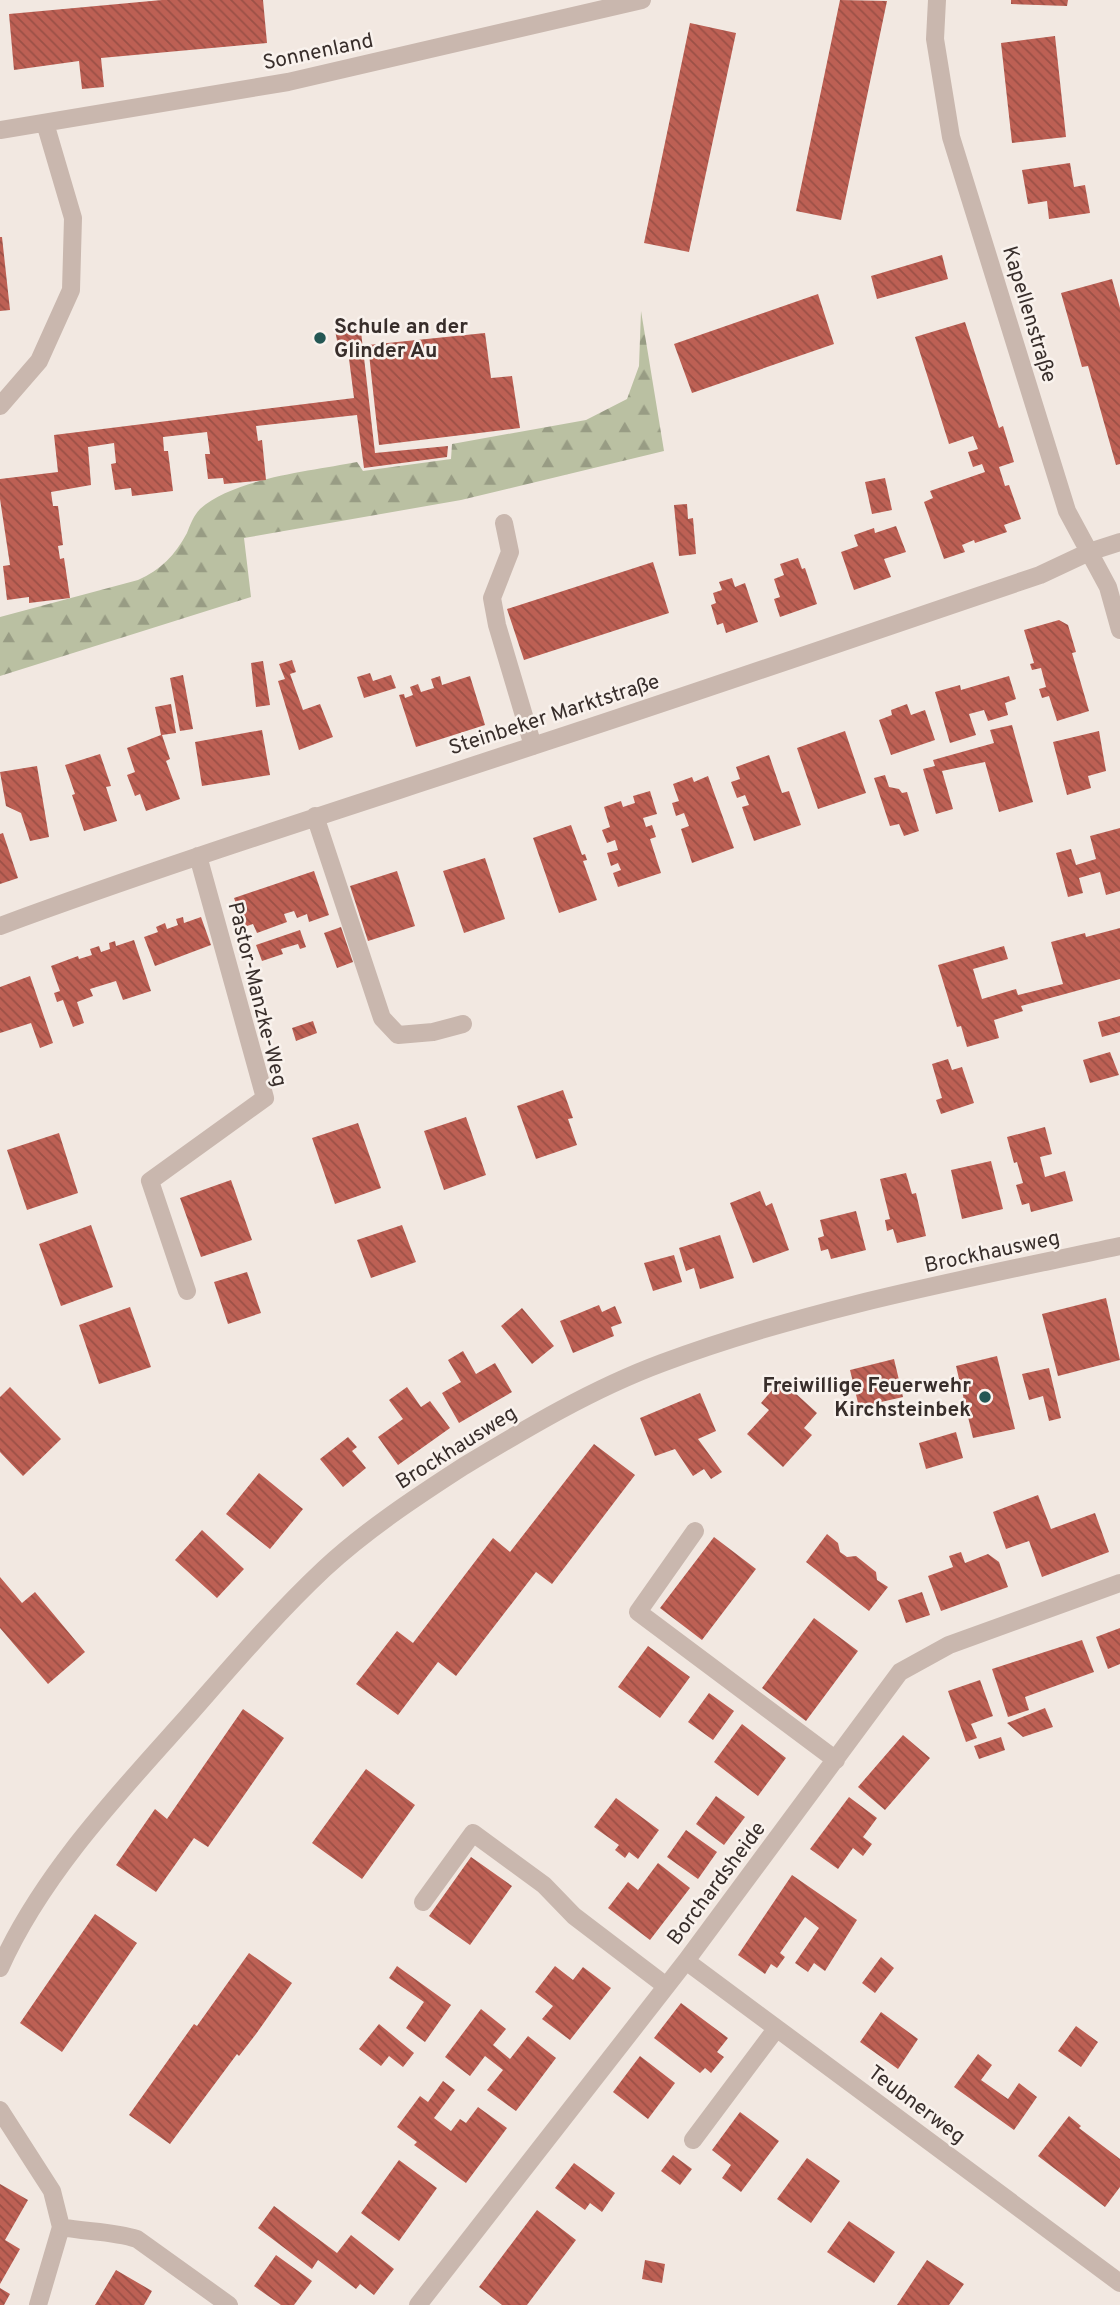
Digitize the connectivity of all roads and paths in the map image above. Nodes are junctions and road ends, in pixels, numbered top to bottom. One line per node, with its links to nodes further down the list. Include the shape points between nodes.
1 (642, 0): 3 (street, Sonnenland, via 284,83)
2 (937, 0): 8 (street, Kapellenstraße, via 935,39 951,137 1067,511)
3 (45, 123): 4 (street, Sonnenland); 5 (street, via 73,218 71,290 39,361)
4 (0, 130)
5 (0, 407)
6 (504, 523): 10 (street, via 510,552 492,598)
7 (1120, 542): 8 (street, Steinbeker Marktstraße)
8 (1089, 552): 9 (street, Kapellenstraße, via 1108,587); 10 (street, Steinbeker Marktstraße, via 1040,575)
9 (1120, 630)
10 (533, 746): 11 (street, Steinbeker Marktstraße)
11 (315, 816): 12 (street, Steinbeker Marktstraße); 14 (street, via 382,1018 398,1035)
12 (198, 856): 13 (street, Steinbeker Marktstraße); 16 (street, Pastor-Manzke-Weg, via 265,1098 150,1181)
13 (0, 926)
14 (463, 1024)
15 (1120, 1246): 22 (street, Brockhausweg, via 931,1287 748,1333 684,1355 580,1400 435,1484 324,1569 193,1710 70,1855 38,1899)
16 (187, 1291)
17 (695, 1531): 19 (street, via 638,1612)
18 (1120, 1583): 19 (street, Borchardsheide, via 949,1645 900,1672)
19 (836, 1760): 21 (street, Borchardsheide)
20 (424, 1902): 23 (street, via 473,1833)
21 (686, 1961): 23 (street, Borchardsheide); 24 (street, Teubnerweg)
22 (0, 1968)
23 (666, 1986): 31 (street, Borchardsheide)
24 (776, 2029): 26 (street); 28 (street, Teubnerweg)
25 (0, 2110): 27 (street, via 52,2191)
26 (693, 2140)
27 (61, 2227): 29 (street); 30 (street, via 137,2239)
28 (1120, 2283)
29 (38, 2305)
30 (229, 2305)
31 (418, 2305)

